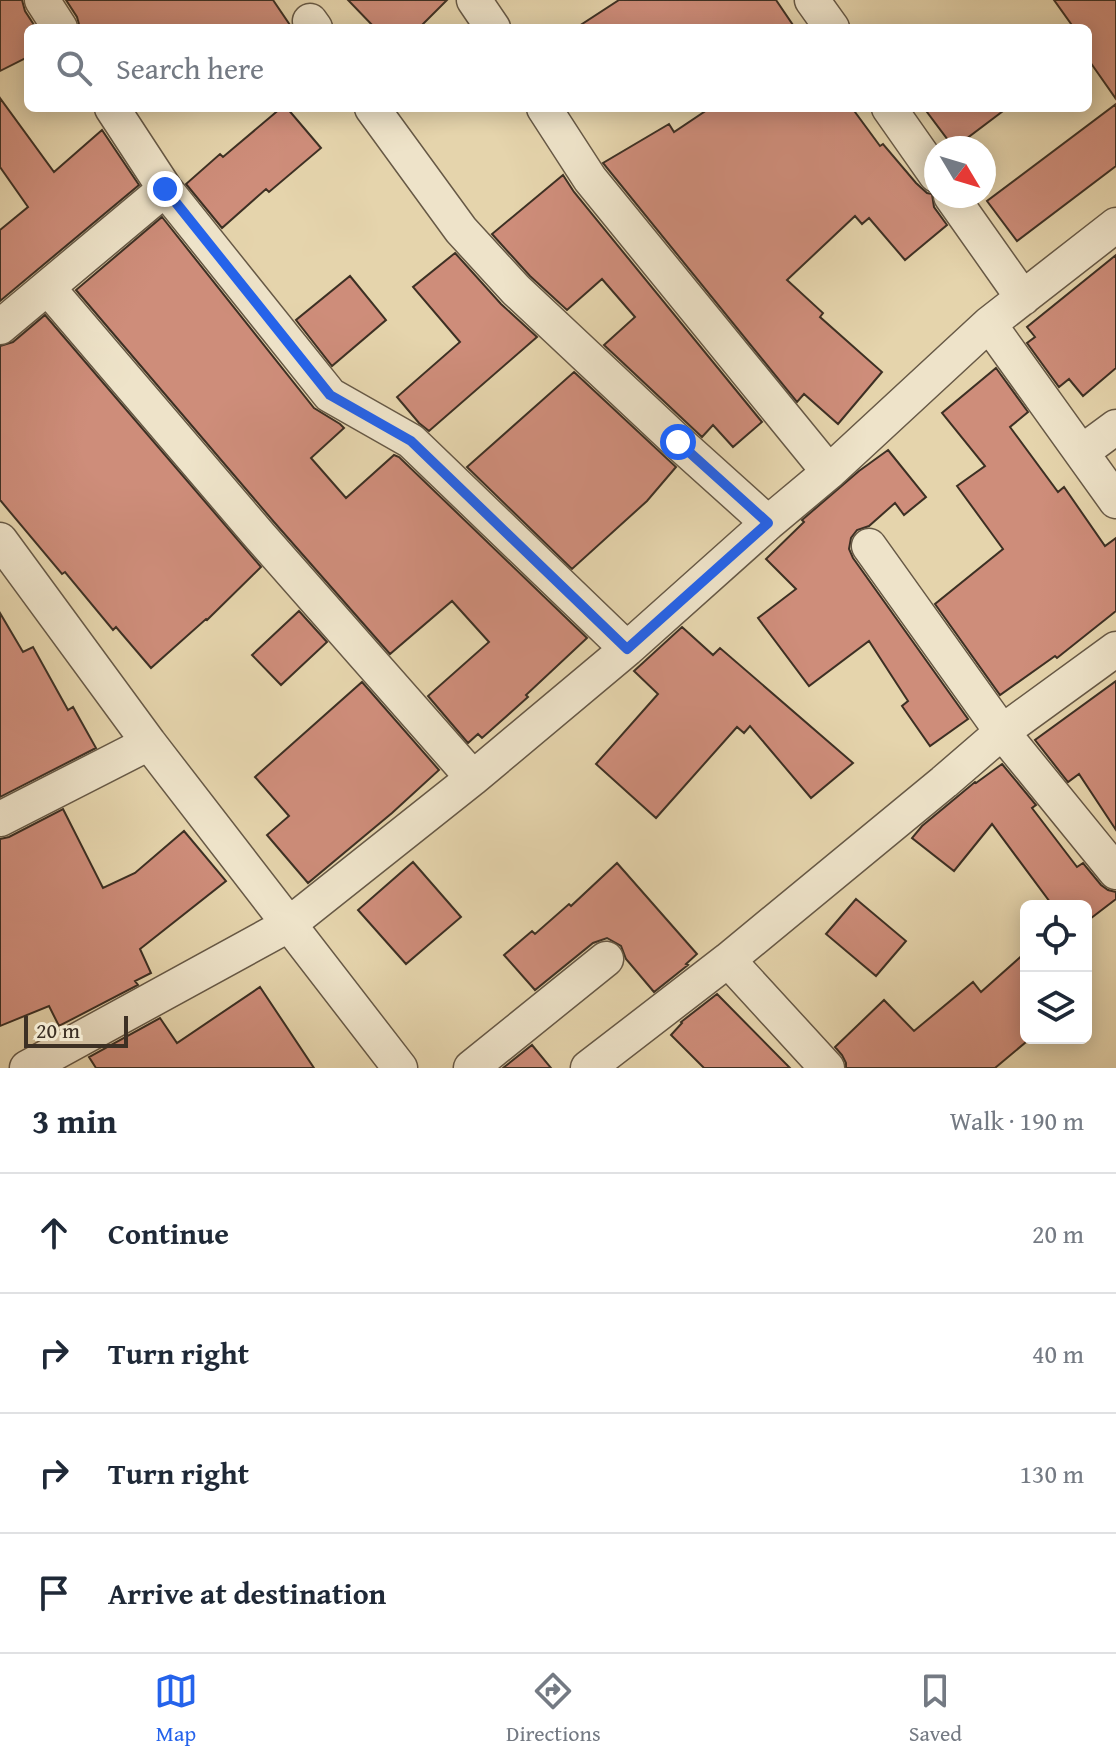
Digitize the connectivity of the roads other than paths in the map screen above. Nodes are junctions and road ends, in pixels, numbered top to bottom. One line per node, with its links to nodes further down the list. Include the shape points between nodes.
1 (42, 0): 4 (street)
2 (474, 0): 5 (street)
3 (812, 0): 6 (street)
4 (57, 24)
5 (490, 24)
6 (829, 24)
7 (115, 112): 12 (street)
8 (375, 112): 23 (street, via 461,230 516,290)
9 (547, 112): 21 (street, via 590,179)
10 (892, 112): 11 (street)
11 (924, 158)
12 (165, 189): 15 (street); 26 (street, via 330,395 411,441)
13 (959, 208): 16 (street)
14 (1116, 225): 16 (street)
15 (48, 288): 18 (street); 30 (street)
16 (1023, 298): 17 (street)
17 (989, 324): 20 (street); 21 (street)
18 (0, 327)
19 (1116, 427): 20 (street)
20 (1082, 452): 22 (street)
21 (829, 472): 23 (street)
22 (1116, 501)
23 (768, 523): 26 (street)
24 (0, 540): 29 (street)
25 (869, 546): 28 (street)
26 (627, 649): 30 (street)
27 (1116, 649): 28 (street)
28 (1002, 732): 32 (street); 35 (street)
29 (149, 743): 31 (street); 33 (street)
30 (473, 778): 33 (street)
31 (0, 819)
32 (1116, 872)
33 (288, 925): 36 (street); 37 (street)
34 (606, 959): 38 (street)
35 (728, 960): 39 (street); 40 (street)
36 (27, 1068)
37 (400, 1068)
38 (471, 1068)
39 (588, 1068)
40 (827, 1068)

